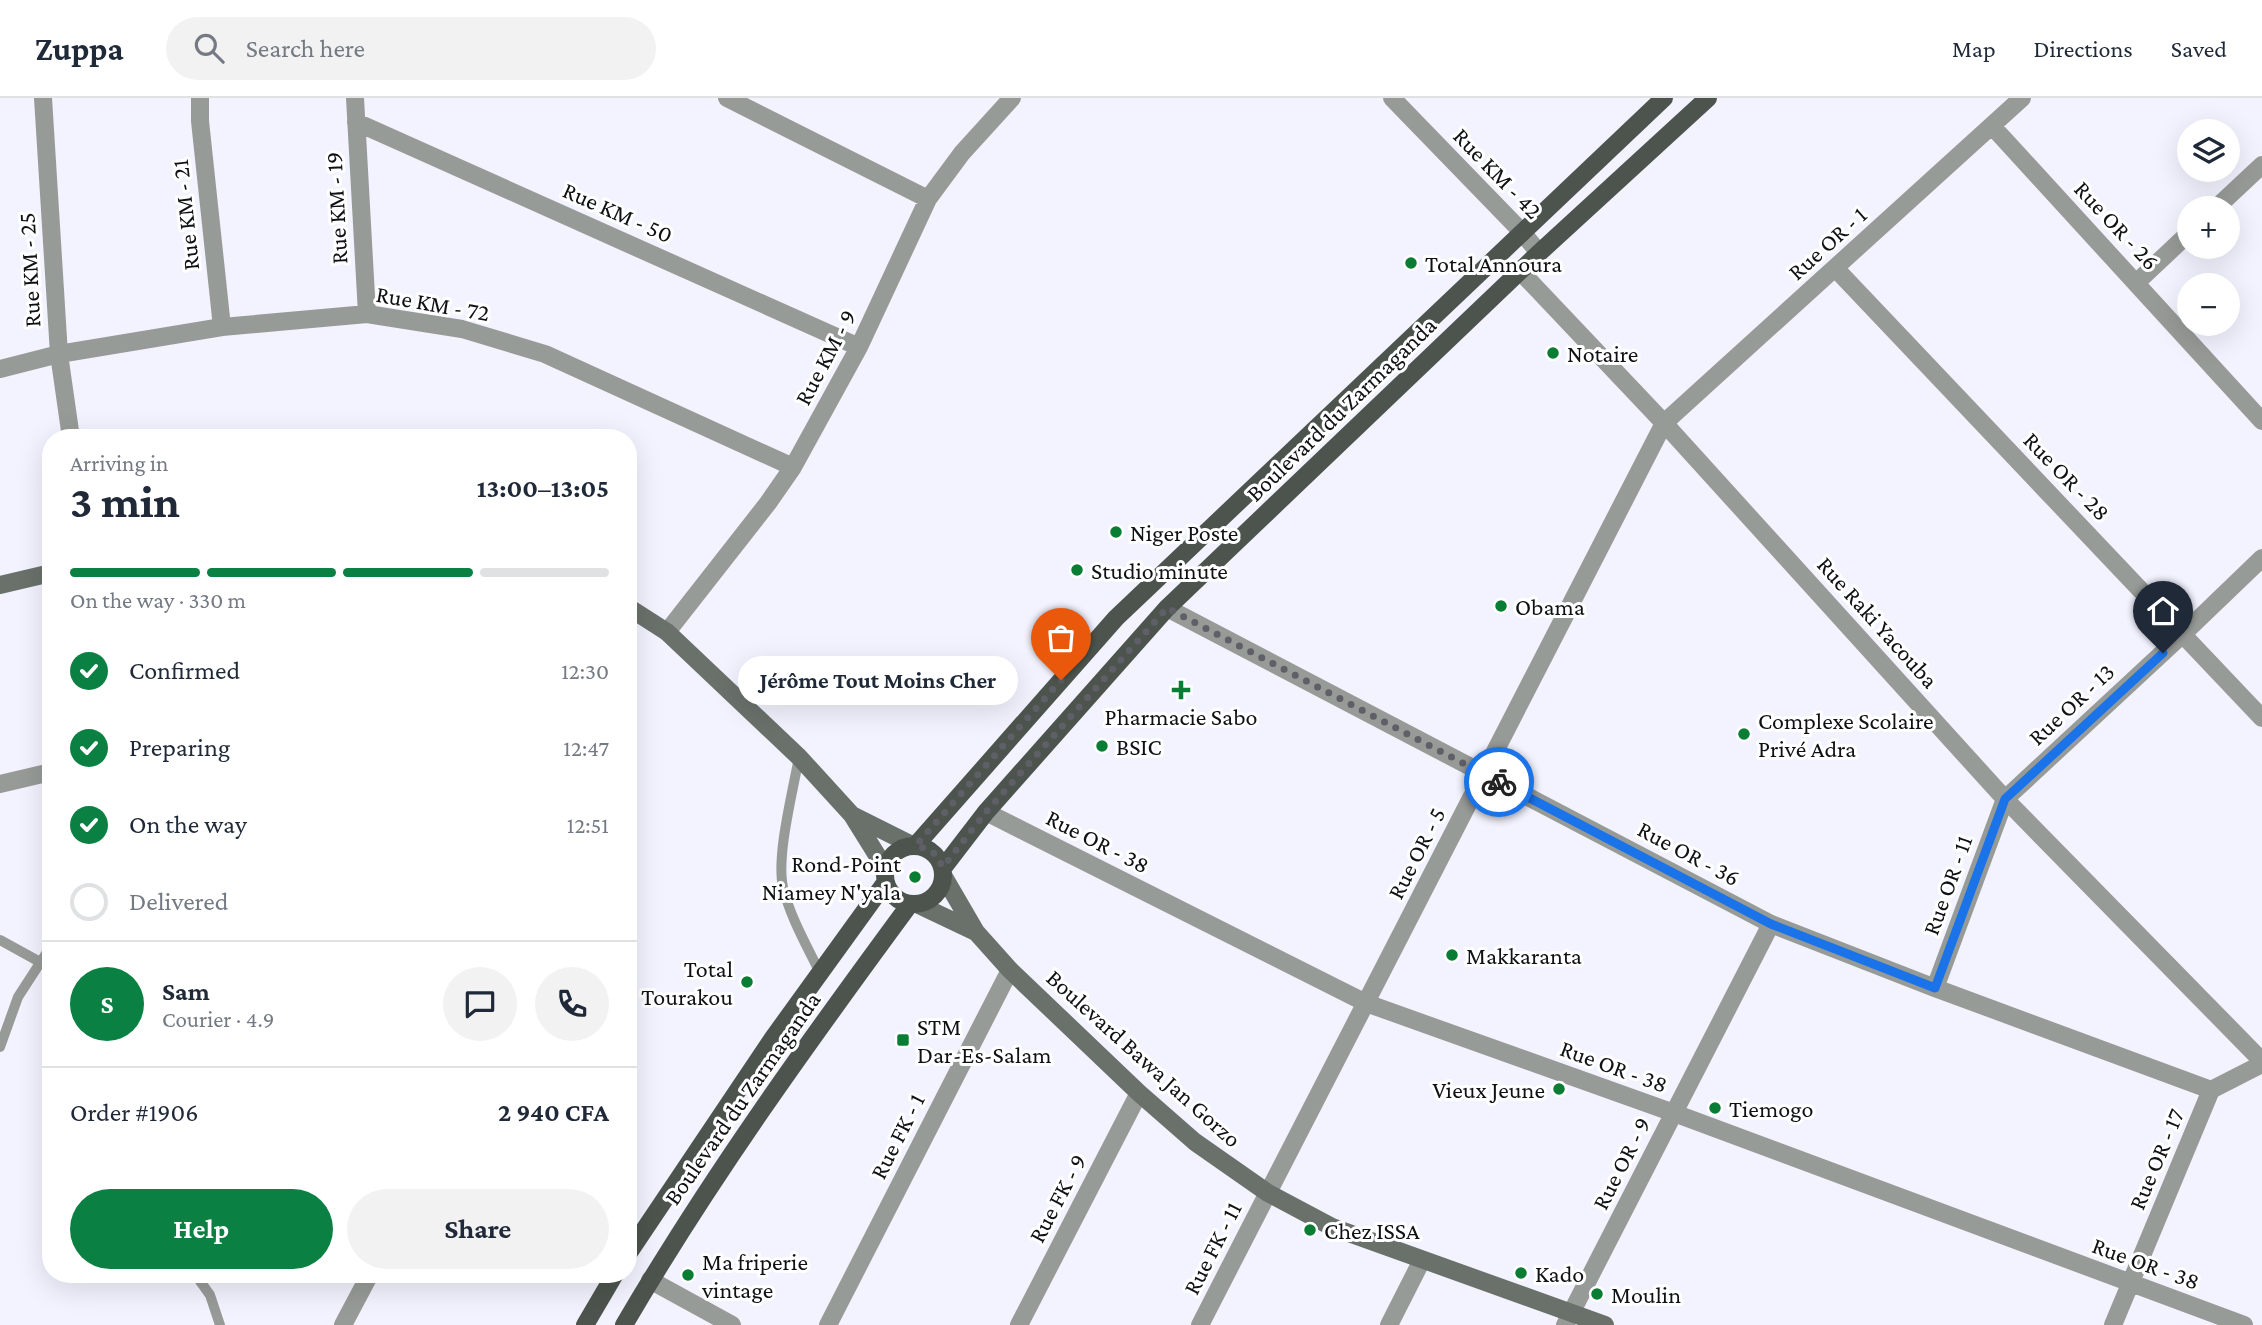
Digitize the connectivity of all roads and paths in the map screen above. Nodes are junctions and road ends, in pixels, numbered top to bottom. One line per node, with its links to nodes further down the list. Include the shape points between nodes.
1 (43, 98): 24 (street, Rue KM - 25)
2 (200, 98): 22 (street, Rue KM - 21)
3 (355, 98): 10 (street, Rue KM - 19)
4 (727, 98): 14 (street)
5 (1012, 98): 14 (street, Rue KM - 9)
6 (1392, 98): 15 (street, Rue KM - 42)
7 (1664, 98): 15 (main road, Boulevard du Zarmaganda)
8 (1708, 98): 17 (main road, Boulevard du Zarmaganda)
9 (2022, 98): 11 (street, Rue OR - 1)
10 (356, 122): 21 (street, Rue KM - 19); 23 (street, Rue KM - 50)
11 (1992, 126): 18 (street, Rue OR - 1); 20 (street, Rue OR - 26)
12 (2262, 165): 13 (street)
13 (2229, 196)
14 (928, 199): 23 (street, Rue KM - 9)
15 (1522, 232): 17 (street, Rue KM - 42); 45 (main road, Boulevard du Zarmaganda, via 1116,618)
16 (2177, 244): 20 (street)
17 (1539, 253): 19 (main road, Boulevard du Zarmaganda)
18 (1836, 268): 27 (street, Rue OR - 1); 36 (street, Rue OR - 28)
19 (1520, 271): 27 (street, Rue Raki Yacouba); 33 (main road, Boulevard du Zarmaganda)
20 (2137, 282): 26 (street, Rue OR - 26)
21 (367, 314): 22 (street, Rue KM - 72); 29 (street, Rue KM - 72, via 462,329 545,354)
22 (222, 327): 24 (street, Rue KM - 72)
23 (859, 347): 29 (street, Rue KM - 9)
24 (59, 354): 25 (street, Rue KM - 72); 28 (street, Rue KM - 25)
25 (0, 369)
26 (2262, 421)
27 (1664, 423): 40 (street, Rue OR - 5); 42 (street, Rue Raki Yacouba)
28 (70, 429)
29 (793, 467): 35 (street, Rue KM - 9)
30 (2262, 558): 36 (street, Rue OR - 13)
31 (42, 575): 32 (main road)
32 (0, 585)
33 (1167, 608): 40 (street, Rue OR - 36); 43 (main road, Boulevard du Zarmaganda)
34 (637, 613): 35 (main road)
35 (667, 632): 38 (main road)
36 (2183, 634): 37 (street, Rue OR - 28); 42 (street, Rue OR - 13)
37 (2262, 718)
38 (799, 757): 44 (main road); 55 (lane, via 783,846 783,886)
39 (42, 774): 41 (street)
40 (1484, 774): 49 (street, Rue OR - 36); 57 (street, Rue OR - 5)
41 (0, 784)
42 (2005, 799): 56 (street, Rue OR - 11); 59 (street, Rue Raki Yacouba)
43 (986, 812): 46 (main road, Boulevard du Zarmaganda); 57 (street, Rue OR - 38)
44 (852, 815): 45 (main road); 47 (main road)
45 (914, 845): 46 (main road, via 933,852); 47 (main road, via 892,855)
46 (943, 872): 48 (main road, via 938,892); 50 (main road, Boulevard Bawa Jan Gorzo)
47 (885, 875): 48 (main road, via 894,897); 55 (main road, Boulevard du Zarmaganda)
48 (913, 904): 50 (main road, Boulevard Bawa Jan Gorzo); 66 (main road, Boulevard du Zarmaganda, via 794,1061)
49 (1771, 924): 56 (street, Rue OR - 36); 62 (street, Rue OR - 9)
50 (975, 932): 54 (main road, Boulevard Bawa Jan Gorzo)
51 (0, 940): 53 (lane)
52 (42, 959): 53 (lane)
53 (40, 962): 58 (lane, via 19,997)
54 (1010, 970): 61 (main road, Boulevard Bawa Jan Gorzo); 77 (street, Rue FK - 1)
55 (820, 973): 64 (main road, Boulevard du Zarmaganda)
56 (1935, 988): 60 (street, Rue OR - 36)
57 (1366, 1003): 62 (street, Rue OR - 38); 63 (street, Rue OR - 5)
58 (0, 1046)
59 (2262, 1063): 60 (street)
60 (2211, 1090): 70 (street, Rue OR - 17)
61 (1139, 1093): 63 (main road, Boulevard Bawa Jan Gorzo, via 1195,1142); 78 (street, Rue FK - 9)
62 (1674, 1113): 70 (street, Rue OR - 38); 71 (street, Rue OR - 9)
63 (1268, 1193): 65 (main road, Boulevard Bawa Jan Gorzo, via 1332,1227); 79 (street, Rue FK - 11)
64 (637, 1241)
65 (1422, 1260): 71 (main road, Boulevard Bawa Jan Gorzo); 80 (street)
66 (650, 1280): 75 (main road, Boulevard du Zarmaganda); 76 (street)
67 (202, 1283): 72 (lane, via 211,1295)
68 (365, 1283): 73 (street)
69 (610, 1283): 74 (main road)
70 (2130, 1283): 82 (street, Rue OR - 17); 83 (street, Rue OR - 38)
71 (1568, 1319): 81 (main road, Boulevard Bawa Jan Gorzo)
72 (220, 1325)
73 (343, 1325)
74 (585, 1325)
75 (624, 1325)
76 (732, 1325)
77 (828, 1325)
78 (1019, 1325)
79 (1200, 1325)
80 (1389, 1325)
81 (1605, 1325)
82 (2113, 1325)
83 (2244, 1325)

